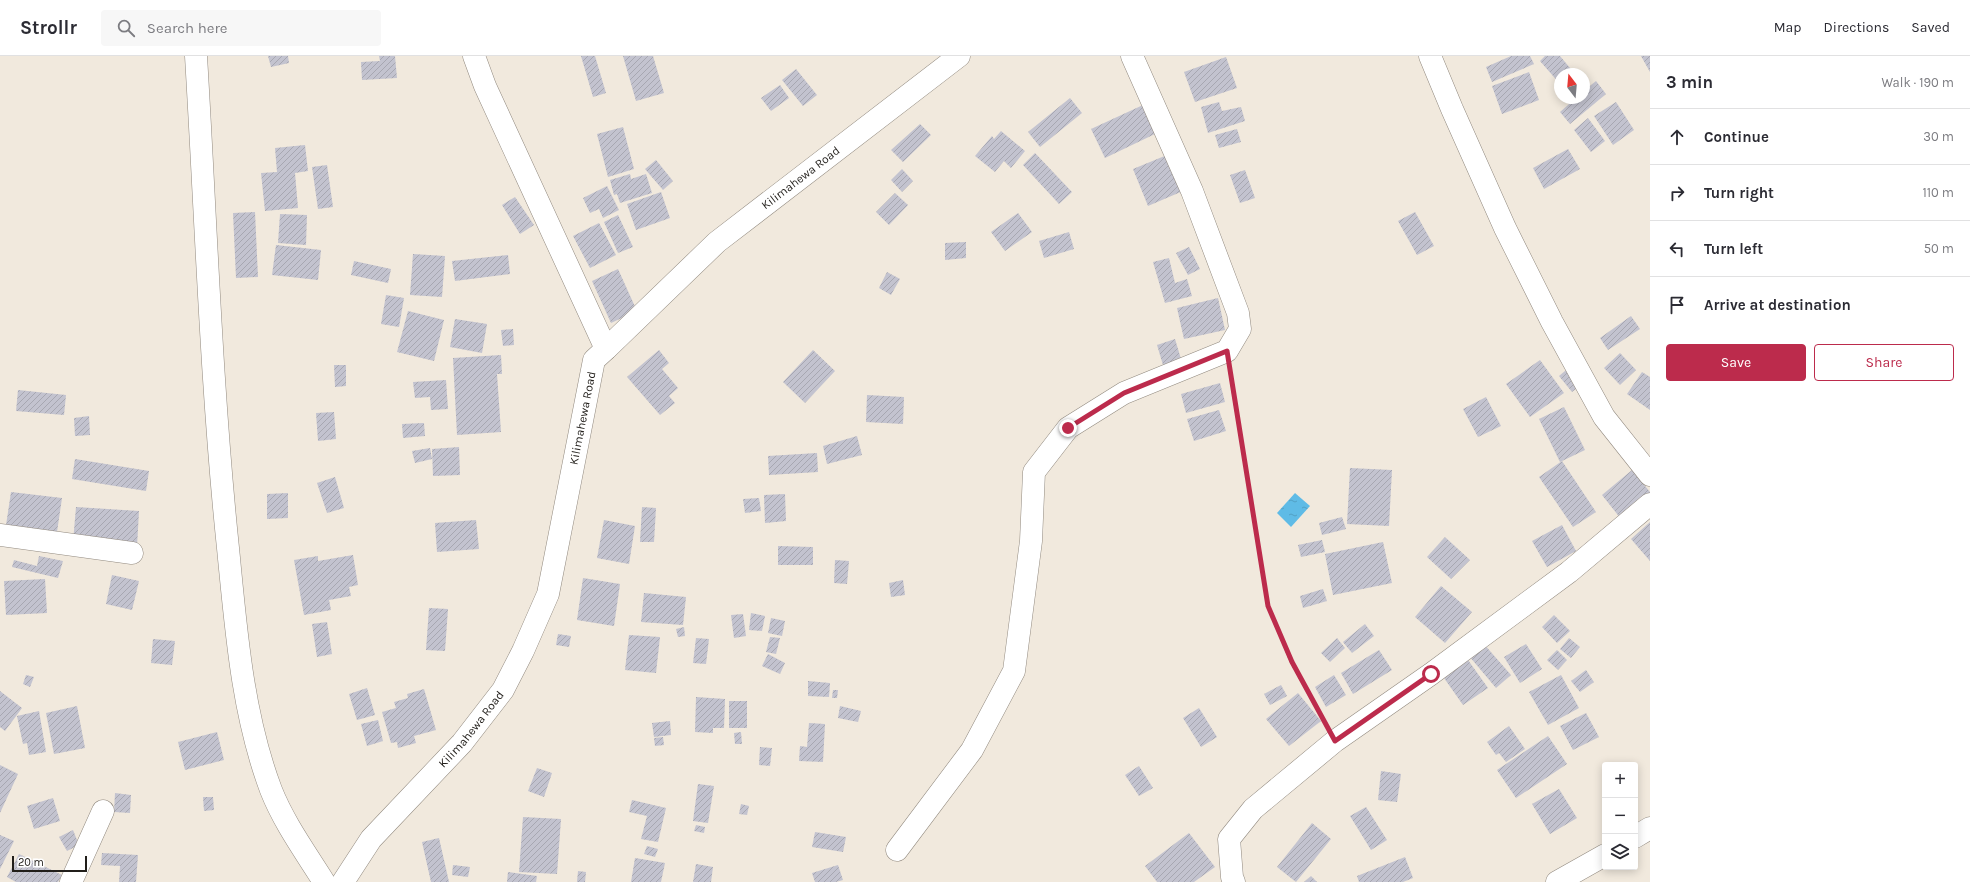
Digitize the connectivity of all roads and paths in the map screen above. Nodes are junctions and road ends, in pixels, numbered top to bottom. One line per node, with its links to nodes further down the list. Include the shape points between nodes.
1 (196, 56): 19 (street, via 219,464 236,630 250,718 272,791 294,834)
2 (474, 56): 6 (street, via 484,86)
3 (959, 56): 6 (street, Kilimahewa Road, via 717,242)
4 (1132, 56): 7 (street, via 1192,191 1238,313 1240,329)
5 (1430, 56): 8 (street, via 1505,228 1552,322 1604,417)
6 (606, 350): 20 (street, Kilimahewa Road, via 594,360 548,594 523,651 503,690 467,737 371,839)
7 (1227, 351): 12 (path, via 1268,606 1292,662); 16 (street, via 1124,393 1068,428 1034,472 1031,541 1014,671 972,750)
8 (1650, 475)
9 (1650, 504): 12 (street, via 1569,572)
10 (0, 535): 11 (street)
11 (132, 553)
12 (1335, 741): 21 (street, via 1253,809 1228,840)
13 (103, 811): 18 (street)
14 (1650, 828): 15 (street)
15 (1638, 835)
16 (897, 850)
17 (1602, 857): 22 (street)
18 (71, 882)
19 (324, 882)
20 (343, 882)
21 (1234, 882)
22 (1557, 882)

